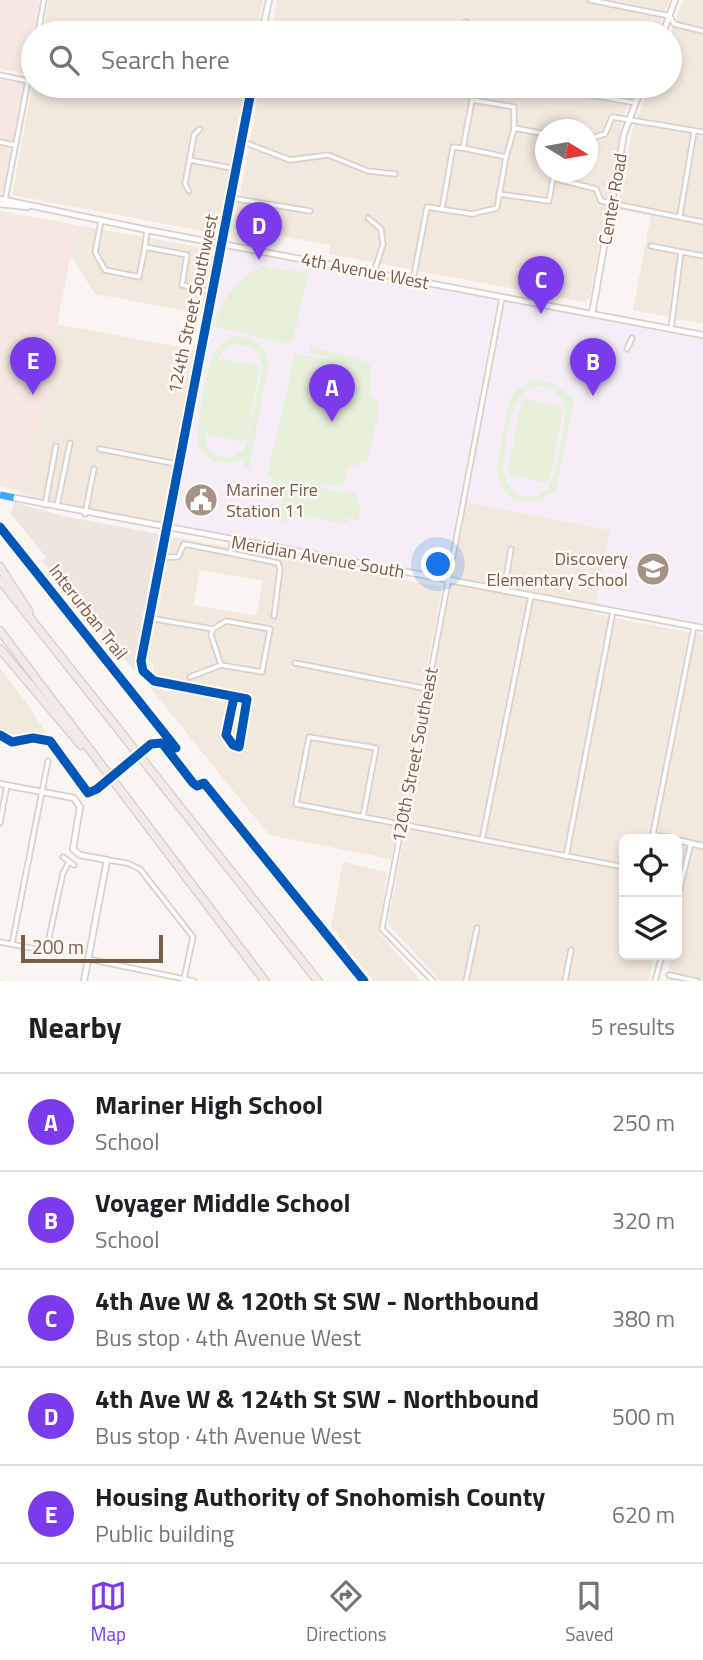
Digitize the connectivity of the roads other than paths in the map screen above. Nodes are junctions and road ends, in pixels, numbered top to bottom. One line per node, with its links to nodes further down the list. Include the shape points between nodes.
1 (44, 0): 6 (street)
2 (269, 0): 7 (street)
3 (590, 0): 5 (street)
4 (675, 0): 5 (street)
5 (670, 16): 8 (street); 9 (street)
6 (40, 21)
7 (265, 21)
8 (668, 21)
9 (673, 21)
10 (682, 25): 11 (street)
11 (703, 31)
12 (0, 75): 13 (street)
13 (21, 80)
14 (25, 98): 28 (street)
15 (250, 98): 26 (street, 124th Street Southwest)
16 (608, 98): 18 (street)
17 (638, 98): 18 (street, Center Road)
18 (636, 103): 19 (street, Center Road)
19 (629, 120): 23 (street); 25 (street, via 612,117 605,134); 40 (street, Center Road)
20 (514, 128): 22 (street); 29 (street, via 514,107 472,100); 30 (street)
21 (200, 129): 31 (street, via 194,135)
22 (535, 132)
23 (694, 132): 24 (street); 43 (street)
24 (703, 132)
25 (598, 136)
26 (241, 141): 32 (street, 124th Street Southwest); 33 (street, via 290,160 328,155 368,171)
27 (0, 142): 28 (street)
28 (15, 145): 39 (street)
29 (463, 148): 30 (street); 41 (street, via 453,147)
30 (506, 157): 37 (street)
31 (189, 160): 32 (street); 36 (street, via 185,184)
32 (236, 169): 38 (street, 124th Street Southwest)
33 (395, 174)
34 (552, 182): 37 (street, via 549,201)
35 (569, 182): 40 (street, via 596,189 601,201)
36 (189, 191)
37 (499, 194): 41 (street, via 497,208 472,214)
38 (231, 198): 42 (street); 48 (street, 124th Street Southwest)
39 (2, 201): 45 (street, 4th Avenue West)
40 (612, 203): 43 (street); 57 (street, Center Road)
41 (442, 209): 54 (street, via 427,207)
42 (310, 211)
43 (680, 215): 46 (street)
44 (368, 218): 53 (street, via 381,229 383,244)
45 (101, 221): 47 (street, 4th Avenue West); 50 (street, via 95,252 105,270 139,277)
46 (703, 222)
47 (147, 230): 48 (street, 4th Avenue West); 50 (street)
48 (222, 245): 53 (street, 4th Avenue West); 55 (street, 124th Street Southwest)
49 (651, 246): 51 (street)
50 (145, 247): 55 (street, via 187,255 182,285)
51 (681, 252): 52 (street); 58 (street)
52 (703, 256)
53 (374, 273): 54 (street, 4th Avenue West)
54 (413, 280): 56 (street, 4th Avenue West)
55 (212, 292): 65 (street, 124th Street Southwest)
56 (502, 297): 57 (street, 4th Avenue West); 78 (street, 120th Street Southeast)
57 (592, 314): 58 (street, 4th Avenue West)
58 (671, 329): 59 (street, 4th Avenue West)
59 (703, 335)
60 (632, 338): 61 (street)
61 (627, 349)
62 (70, 443): 69 (street)
63 (56, 446): 68 (street)
64 (100, 449): 65 (street)
65 (177, 464): 71 (street, 124th Street Southwest)
66 (93, 469): 70 (street)
67 (15, 498): 68 (street, Meridian Avenue South)
68 (45, 505): 69 (street, Meridian Avenue South)
69 (57, 508): 70 (street, Meridian Avenue South)
70 (85, 514): 71 (street, Meridian Avenue South)
71 (165, 529): 72 (street, Meridian Avenue South); 75 (street)
72 (233, 541): 74 (street); 78 (street, Meridian Avenue South)
73 (511, 549): 79 (street)
74 (230, 553): 75 (street, via 184,544 178,558); 82 (street, via 278,563)
75 (160, 557): 83 (street)
76 (0, 568): 84 (highway)
77 (0, 580): 84 (highway)
78 (448, 580): 79 (street, Meridian Avenue South); 93 (street, 120th Street Southeast)
79 (504, 591): 80 (street, Meridian Avenue South)
80 (531, 596): 81 (street, Meridian Avenue South); 104 (street)
81 (613, 611): 85 (street, Meridian Avenue South); 108 (street)
82 (274, 616)
83 (149, 618): 87 (street); 94 (street, via 143,671 154,681)
84 (32, 619): 126 (highway)
85 (694, 627): 86 (street, Meridian Avenue South); 103 (street)
86 (703, 628)
87 (213, 629): 91 (street); 91 (street, via 226,621 270,629 262,672)
88 (0, 631): 96 (highway)
89 (0, 649): 96 (highway)
90 (295, 663): 93 (street)
91 (221, 665): 92 (street)
92 (190, 677)
93 (428, 689): 102 (street, 120th Street Southeast)
94 (234, 697): 94 (street, via 247,699 239,747 226,734)
95 (48, 761): 99 (street)
96 (115, 783): 125 (highway)
97 (0, 784): 98 (street)
98 (7, 785): 99 (street); 101 (street)
99 (42, 792): 110 (street, via 78,802 73,849 80,855); 117 (street)
100 (363, 817): 100 (street, via 376,748 309,737 296,804); 102 (street)
101 (0, 823)
102 (402, 825): 104 (street); 127 (street, 120th Street Southeast, via 382,929)
103 (653, 834)
104 (482, 840): 108 (street)
105 (682, 841): 106 (street)
106 (691, 843): 107 (street); 114 (street)
107 (703, 846)
108 (566, 857): 113 (street)
109 (63, 858): 111 (street)
110 (107, 860): 119 (street); 122 (street, via 139,869 193,937)
111 (69, 862): 112 (street); 117 (street, via 47,947 41,950)
112 (74, 865)
113 (619, 866)
114 (678, 897)
115 (477, 928): 128 (street)
116 (0, 942): 117 (street)
117 (12, 944)
118 (571, 950): 129 (street)
119 (88, 959): 122 (street); 123 (street)
120 (661, 960): 130 (street)
121 (669, 975): 131 (street)
122 (184, 979): 124 (street)
123 (84, 981)
124 (194, 981)
125 (265, 981)
126 (318, 981)
127 (433, 981)
128 (466, 981)
129 (565, 981)
130 (655, 981)
131 (697, 981)

